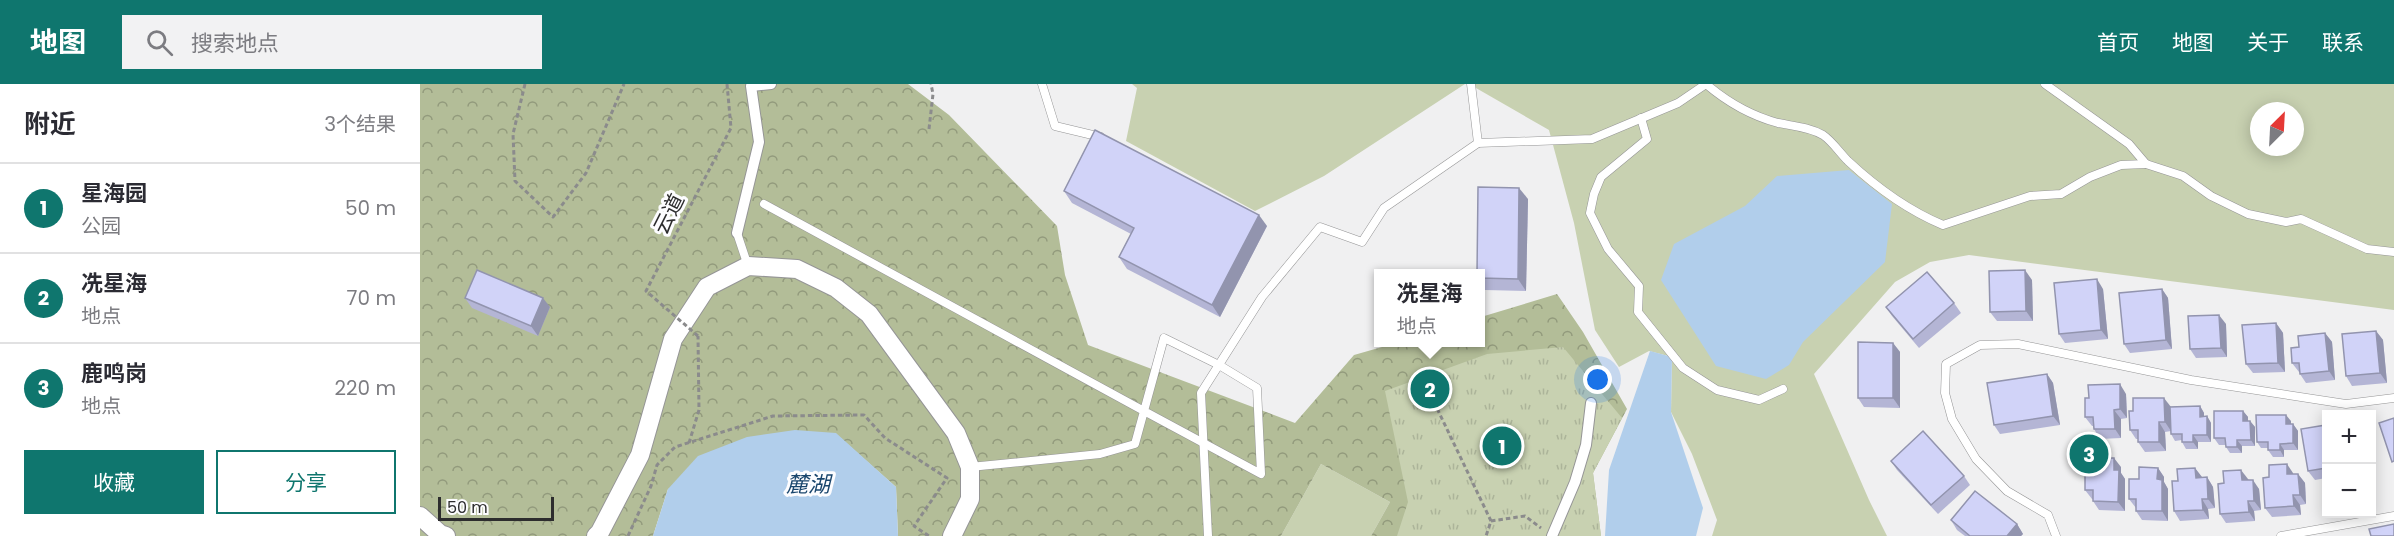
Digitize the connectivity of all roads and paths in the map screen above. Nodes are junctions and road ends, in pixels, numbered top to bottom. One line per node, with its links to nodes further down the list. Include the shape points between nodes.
1 (525, 84): 2 (path, via 513,134 515,181 553,217 586,172)
2 (624, 84)
3 (727, 84): 26 (path, 云道, bridge, via 731,128 646,291 698,336 699,410)
4 (771, 84): 10 (street)
5 (931, 84): 12 (path)
6 (1042, 84): 13 (lane, via 1055,126)
7 (1471, 84): 14 (lane)
8 (1706, 84): 11 (lane, via 1678,103); 15 (lane, via 1747,110 1824,136 1892,197 1916,214 1943,225 2030,196 2061,194 2121,165)
9 (2045, 84): 15 (lane, via 2129,144)
10 (750, 85): 17 (street, via 759,142)
11 (1641, 118): 14 (lane, via 1592,139); 21 (lane, via 1647,139 1601,177 1590,213 1608,249 1639,286 1638,312 1683,368 1717,390 1759,400)
12 (929, 129)
13 (1102, 137)
14 (1478, 143): 20 (lane, via 1384,208 1362,242 1320,227 1263,297)
15 (2146, 164): 18 (lane, via 2183,176 2211,196 2248,214 2286,222 2301,219 2367,249)
16 (764, 204): 25 (lane)
17 (737, 233): 19 (lane)
18 (2394, 252)
19 (748, 266): 28 (street, via 797,269 836,288 868,314 956,433); 34 (street, via 706,287 673,339 640,455)
20 (1219, 365): 25 (lane, via 1164,338); 27 (lane, via 1201,393); 27 (lane, via 1257,388 1261,474)
21 (1783, 389)
22 (2394, 398): 41 (lane, via 2346,404 2191,381 2018,344 1980,345 1946,364 1945,393 1952,420 1976,459 2007,490 2048,515)
23 (1434, 402): 31 (path)
24 (1591, 403): 40 (street, via 1586,445)
25 (1144, 411): 27 (lane); 28 (lane, via 1135,444 1100,454)
26 (689, 443): 35 (path, via 675,447 657,465); 36 (path, via 773,416 864,415 885,438 948,478 914,526)
27 (1203, 443): 38 (lane)
28 (970, 467): 37 (street, via 970,499)
29 (420, 516): 33 (street)
30 (2394, 516): 42 (lane)
31 (1491, 521): 32 (path, via 1525,516); 39 (path)
32 (1542, 529)
33 (446, 536)
34 (596, 536)
35 (628, 536)
36 (929, 536)
37 (952, 536)
38 (1208, 536)
39 (1486, 536)
40 (1552, 536)
41 (2056, 536)
42 (2281, 536)

